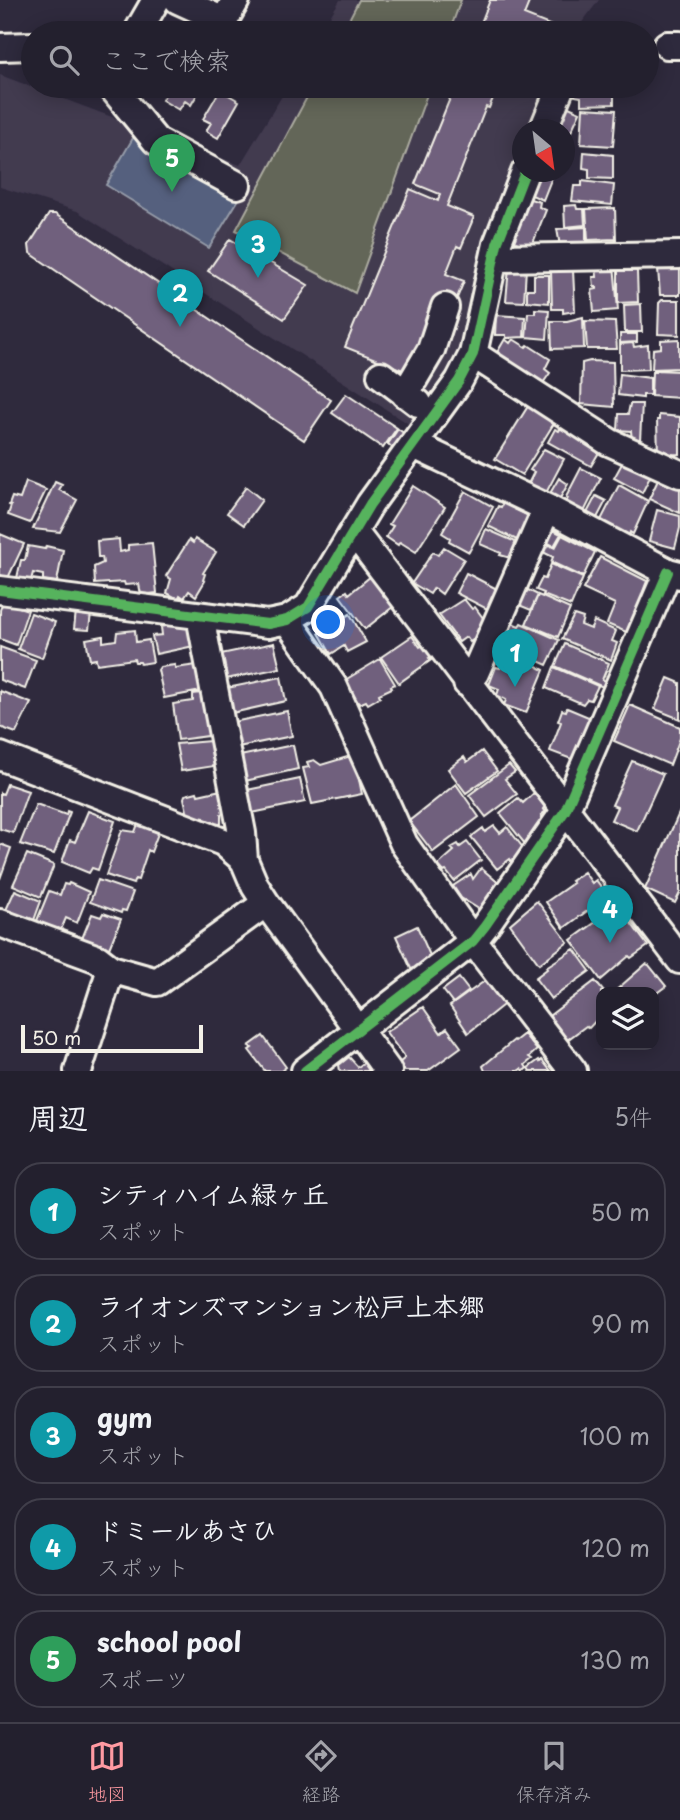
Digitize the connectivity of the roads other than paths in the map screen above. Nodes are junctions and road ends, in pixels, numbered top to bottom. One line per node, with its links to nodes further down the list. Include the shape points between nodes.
1 (156, 0): 4 (street)
2 (178, 0): 5 (street)
3 (236, 0): 6 (street)
4 (144, 21)
5 (222, 21)
6 (225, 21)
7 (21, 46): 8 (street)
8 (0, 47)
9 (121, 98): 13 (street, via 156,141)
10 (556, 98): 11 (street)
11 (547, 119)
12 (521, 182): 15 (street)
13 (237, 185)
14 (680, 255): 15 (street)
15 (496, 258): 17 (street)
16 (445, 307): 19 (street, via 431,350)
17 (472, 354): 20 (street, via 459,381); 22 (street, via 609,442)
18 (381, 375): 19 (street)
19 (405, 394): 20 (street)
20 (433, 415): 21 (street)
21 (414, 445): 23 (street); 24 (street)
22 (680, 474)
23 (547, 508): 25 (street); 29 (street)
24 (354, 532): 28 (street, via 308,607); 29 (street)
25 (674, 573): 31 (street)
26 (0, 590): 27 (street)
27 (200, 616): 28 (street, via 268,624); 32 (street)
28 (287, 620): 35 (street, via 334,687 404,844)
29 (467, 683): 31 (street)
30 (0, 756): 32 (street, via 223,842)
31 (565, 811): 35 (street); 36 (street)
32 (244, 860): 33 (street)
33 (266, 903): 37 (street, via 157,982); 38 (street)
34 (0, 923): 37 (street, via 98,959)
35 (473, 941): 38 (street); 42 (street)
36 (677, 946)
37 (111, 969): 39 (street)
38 (359, 1030): 40 (street); 41 (street)
39 (78, 1071)
40 (306, 1071)
41 (388, 1071)
42 (573, 1071)

